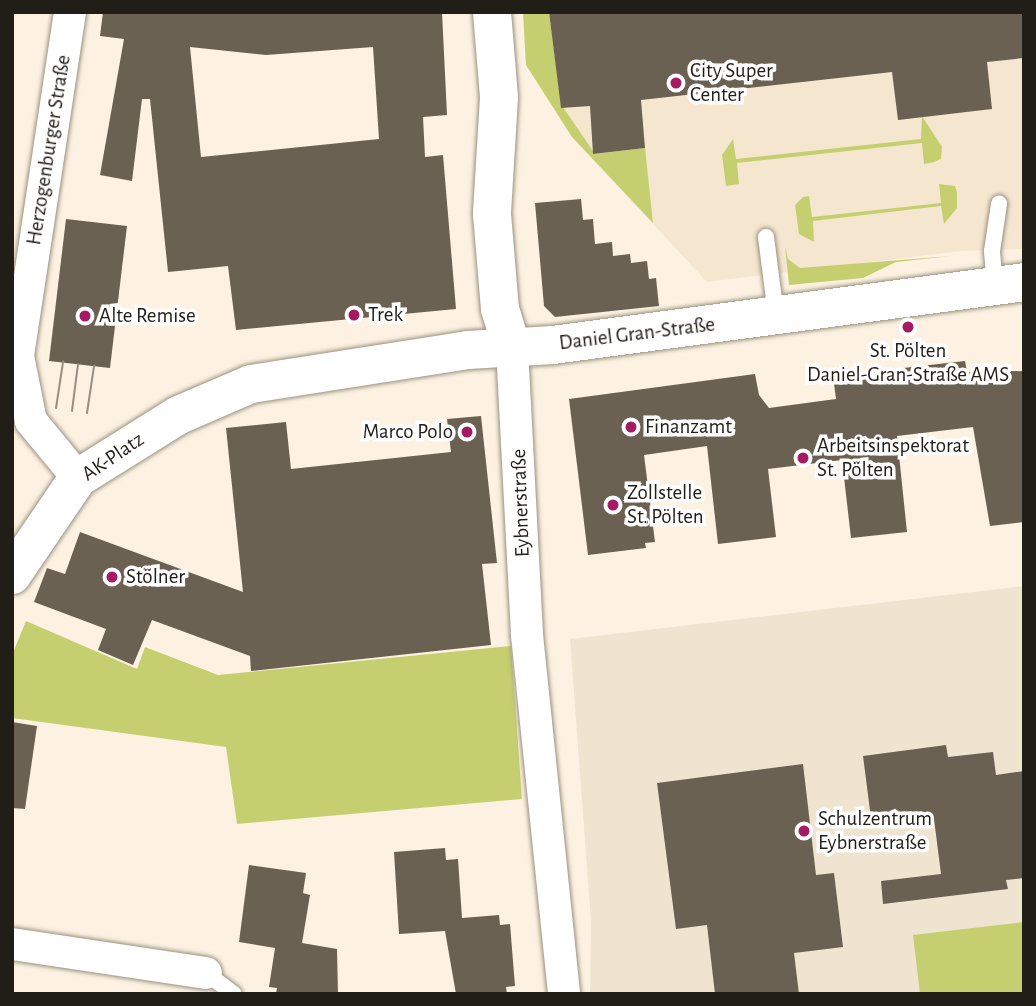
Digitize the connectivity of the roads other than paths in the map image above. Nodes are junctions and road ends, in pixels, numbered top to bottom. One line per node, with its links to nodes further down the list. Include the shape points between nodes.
1 (70, 12): 9 (street, Herzogenburger Straße, via 18,356 32,422)
2 (492, 12): 7 (street, Eybnerstraße, via 499,98 492,214 500,309)
3 (999, 204): 5 (lane, via 992,251)
4 (766, 237): 6 (lane)
5 (1009, 284): 6 (street, Daniel Gran-Straße)
6 (776, 315): 7 (street, Daniel Gran-Straße)
7 (512, 348): 8 (street, Daniel Gran-Straße); 14 (street, Eybnerstraße, via 527,635)
8 (251, 384): 9 (street, AK-Platz, via 179,415)
9 (78, 478): 10 (street, AK-Platz)
10 (12, 575)
11 (12, 944): 12 (street)
12 (206, 973): 13 (lane)
13 (234, 994)
14 (564, 994)

